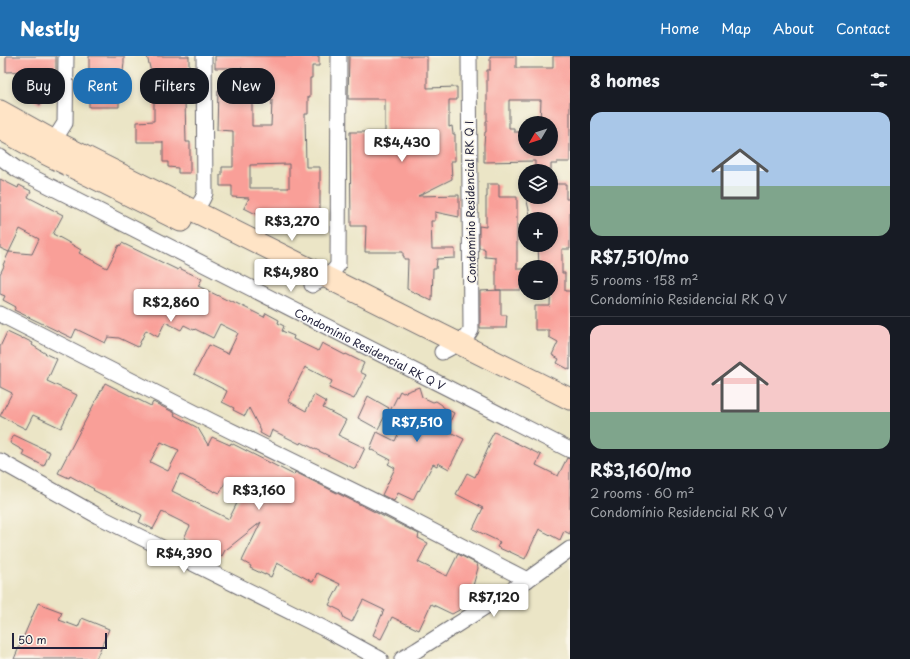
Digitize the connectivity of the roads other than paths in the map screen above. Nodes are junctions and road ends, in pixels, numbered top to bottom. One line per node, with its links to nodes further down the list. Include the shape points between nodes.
1 (66, 56): 7 (street, via 65,123)
2 (204, 56): 9 (street, via 205,193 198,206)
3 (339, 56): 10 (street, via 338,265 335,271)
4 (469, 56): 12 (street, Condomínio Residencial RK Q I, via 471,330 468,336)
5 (0, 111): 7 (street)
6 (0, 129): 7 (street)
7 (50, 147): 9 (street)
8 (0, 157): 15 (street, Condomínio Residencial RK Q V, via 18,170)
9 (186, 215): 10 (street)
10 (319, 281): 12 (street)
11 (0, 314): 18 (street)
12 (450, 348): 13 (street); 14 (street)
13 (570, 399)
14 (570, 414)
15 (570, 450)
16 (0, 461): 19 (street, via 98,516)
17 (570, 549): 18 (street)
18 (527, 580): 20 (street)
19 (380, 659)
20 (402, 659)

